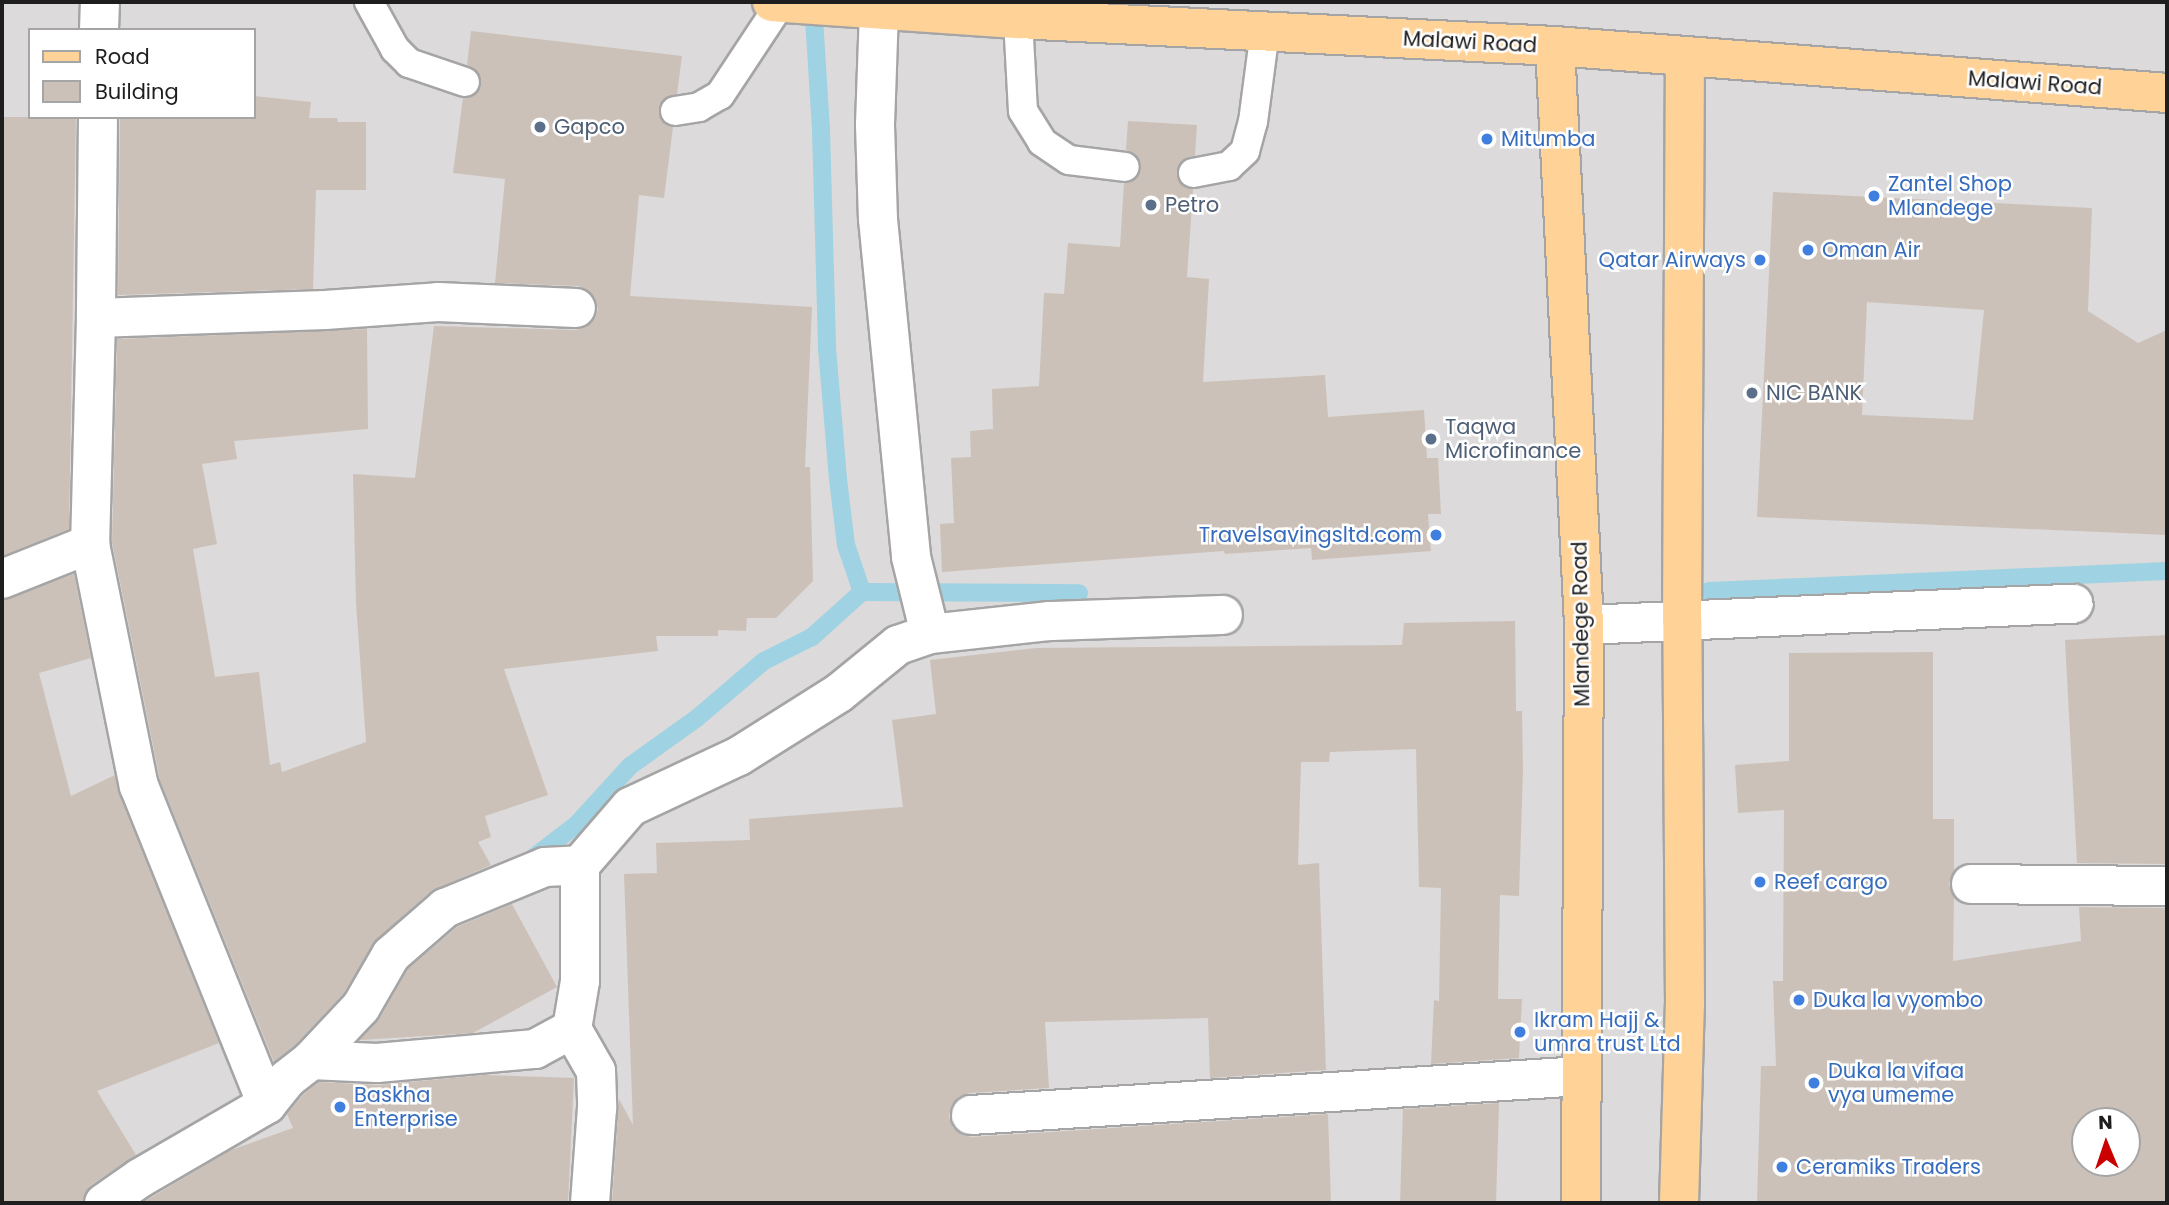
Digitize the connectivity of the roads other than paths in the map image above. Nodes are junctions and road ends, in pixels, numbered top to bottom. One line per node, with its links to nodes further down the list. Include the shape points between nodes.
1 (100, 2): 7 (street)
2 (369, 2): 11 (lane, via 395,49 409,63)
3 (772, 2): 4 (main road, Malawi Road)
4 (781, 3): 5 (main road, Malawi Road); 13 (lane, via 720,95 699,107)
5 (879, 10): 6 (main road, Malawi Road); 24 (street, via 878,219 911,557)
6 (1018, 19): 8 (main road, Malawi Road); 15 (lane, via 1023,111 1041,142 1069,160)
7 (99, 28)
8 (1265, 31): 9 (main road, Malawi Road); 16 (lane, via 1245,151 1229,166)
9 (1555, 46): 10 (main road, Malawi Road); 25 (main road, Mlandege Road)
10 (1685, 56): 12 (main road, Malawi Road); 23 (main road)
11 (465, 82)
12 (2167, 93)
13 (675, 111)
14 (98, 119): 18 (street)
15 (1125, 167)
16 (1194, 173)
17 (576, 308): 18 (street, via 438,302)
18 (96, 318): 19 (street)
19 (90, 544): 20 (street); 32 (street, via 139,786)
20 (2, 579)
21 (2074, 604): 23 (street)
22 (1223, 615): 24 (street)
23 (1682, 620): 25 (street); 37 (main road, via 1685,1004)
24 (926, 621): 26 (street, via 839,693 739,756 630,807)
25 (1584, 625): 31 (main road, Mlandege Road)
26 (580, 865): 29 (street, via 580,981); 30 (street, via 545,867 445,908 391,955 361,1007)
27 (1971, 884): 28 (street)
28 (2167, 886)
29 (572, 1029): 30 (street, via 535,1049 377,1063); 35 (street, via 596,1071)
30 (316, 1060): 32 (street, via 287,1079)
31 (1582, 1076): 33 (street); 36 (main road, Mlandege Road)
32 (267, 1104): 34 (street)
33 (971, 1115)
34 (104, 1203)
35 (590, 1203)
36 (1581, 1203)
37 (1679, 1203)

